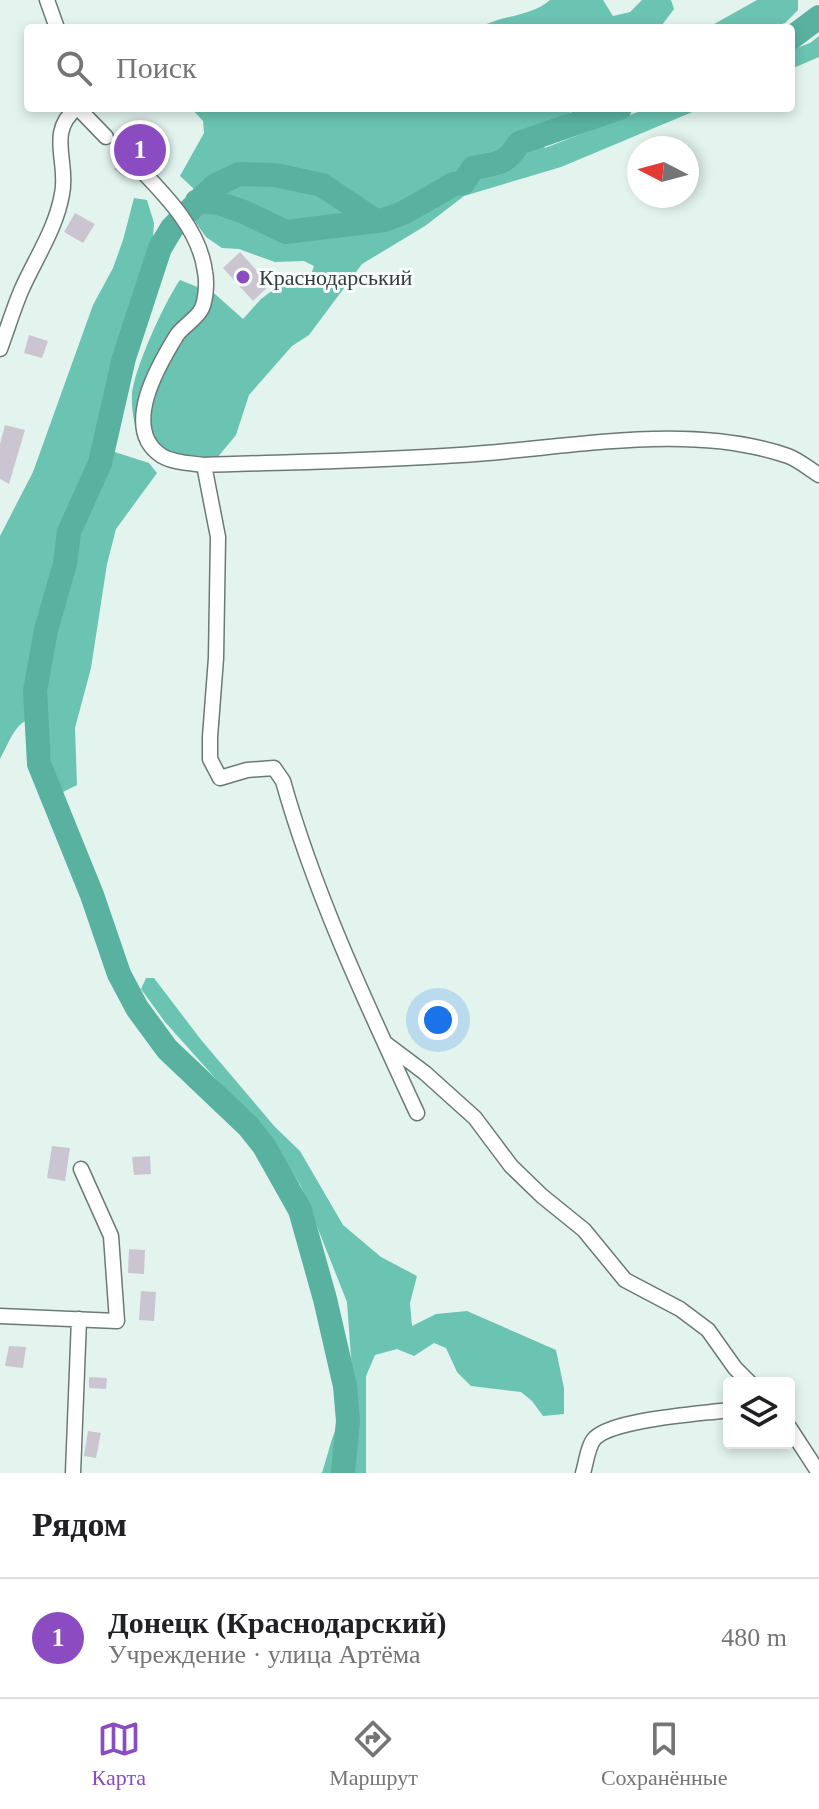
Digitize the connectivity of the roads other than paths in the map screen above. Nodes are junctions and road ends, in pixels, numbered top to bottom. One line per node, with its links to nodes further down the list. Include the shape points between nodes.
1 (47, 0): 2 (street)
2 (56, 24)
3 (73, 112): 7 (street, via 60,131 63,191 56,218)
4 (82, 112): 5 (street)
5 (106, 137)
6 (141, 170): 8 (street, via 195,235 206,273 204,304 179,331 151,380 143,412 148,441 162,455)
7 (0, 349)
8 (204, 465): 9 (street, via 394,459 694,439 741,443 791,457); 10 (street, via 218,537 210,759 220,778 274,768 283,781)
9 (819, 475)
10 (384, 1043): 11 (street); 15 (street, via 475,1118 511,1166 584,1230 625,1280 708,1330)
11 (417, 1113)
12 (81, 1169): 14 (street, via 111,1236 117,1321)
13 (0, 1316): 14 (street)
14 (79, 1319): 18 (street)
15 (744, 1377)
16 (723, 1411): 19 (street, via 626,1424 604,1432 592,1440)
17 (795, 1436): 20 (street)
18 (73, 1473)
19 (583, 1473)
20 (819, 1473)

